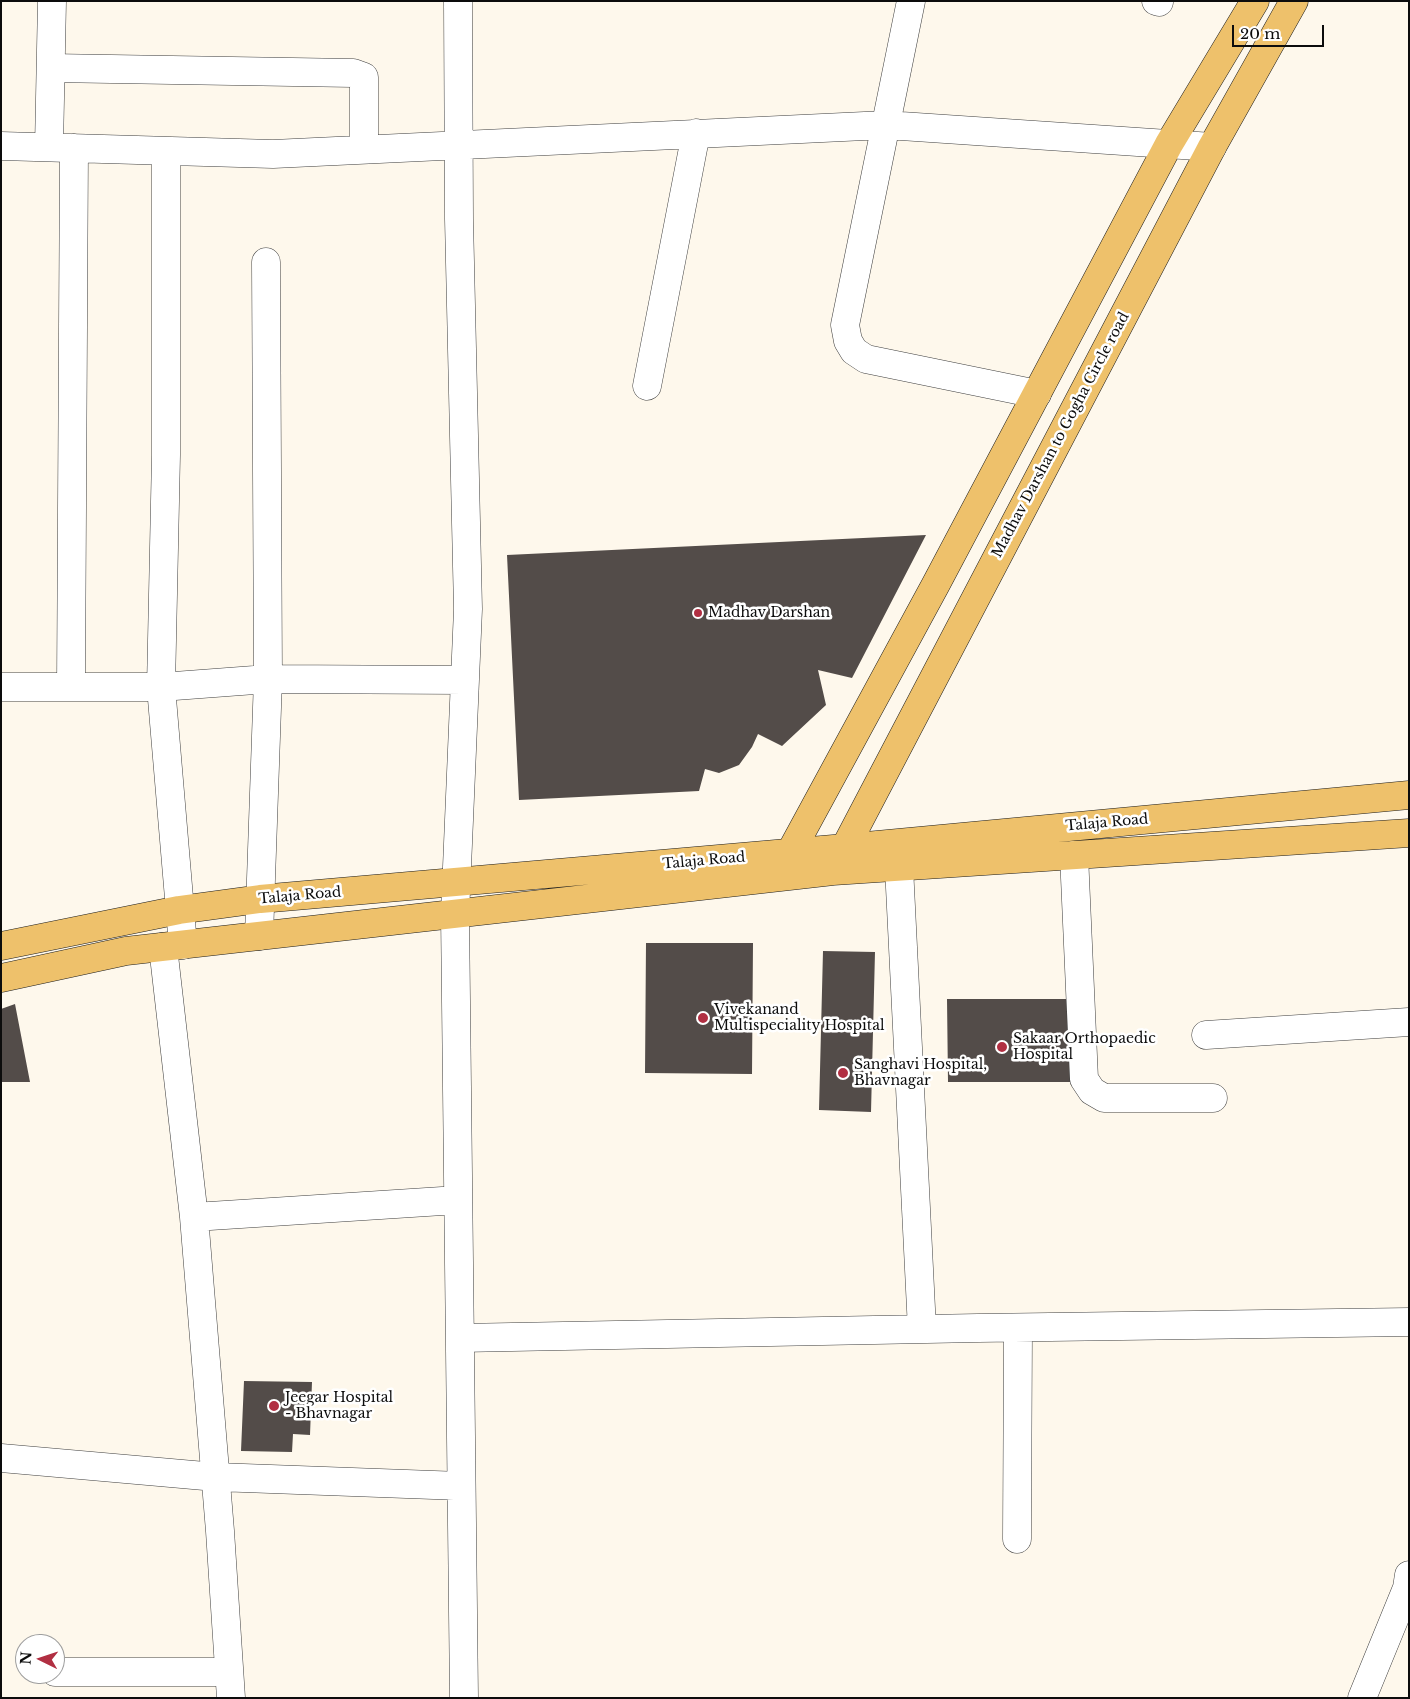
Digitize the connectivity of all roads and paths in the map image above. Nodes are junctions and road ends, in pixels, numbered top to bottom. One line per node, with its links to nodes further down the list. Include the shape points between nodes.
1 (52, 1): 6 (street)
2 (458, 1): 9 (street)
3 (911, 1): 7 (street)
4 (1255, 1): 10 (main road)
5 (1294, 1): 13 (main road, Madhav Darshan to Gogha Circle road)
6 (51, 68): 12 (street); 14 (street, via 353,73 364,78)
7 (886, 124): 8 (street); 10 (street); 18 (street, via 845,326 854,351 866,358)
8 (696, 133): 9 (street); 17 (street)
9 (459, 144): 14 (street); 20 (street, via 468,609)
10 (1169, 144): 13 (street); 18 (main road)
11 (1, 146): 12 (street)
12 (62, 147): 15 (street); 22 (street)
13 (1212, 147): 27 (main road, Madhav Darshan to Gogha Circle road)
14 (364, 149): 15 (street, via 273,154)
15 (166, 151): 23 (street, via 166,455)
16 (266, 262): 19 (street)
17 (647, 386)
18 (1037, 394): 28 (main road)
19 (268, 679): 20 (street); 23 (street); 31 (street)
20 (465, 680): 30 (street)
21 (1, 687): 22 (street)
22 (70, 687): 23 (street)
23 (161, 687): 32 (street)
24 (1409, 795): 27 (main road, Talaja Road)
25 (1409, 833): 26 (main road, Talaja Road)
26 (1074, 855): 29 (main road, Talaja Road); 40 (street, via 1084,1079 1092,1091 1104,1098)
27 (839, 860): 28 (main road, Talaja Road); 29 (main road, Talaja Road)
28 (786, 865): 30 (main road, Talaja Road); 33 (main road, Talaja Road)
29 (899, 867): 45 (street)
30 (456, 882): 31 (main road, Talaja Road); 33 (street)
31 (260, 899): 32 (main road, Talaja Road); 34 (street)
32 (180, 910): 35 (main road, Talaja Road); 36 (street)
33 (455, 914): 34 (main road, Talaja Road); 41 (street)
34 (259, 936): 36 (main road, Talaja Road)
35 (1, 946)
36 (173, 946): 37 (main road, Talaja Road, via 126,951); 42 (street)
37 (1, 978)
38 (1409, 1022): 39 (street)
39 (1206, 1035)
40 (1213, 1098)
41 (458, 1200): 42 (street); 46 (street)
42 (194, 1217): 48 (street)
43 (1409, 1322): 44 (street)
44 (1018, 1328): 45 (street); 50 (street)
45 (922, 1330): 46 (street)
46 (460, 1338): 49 (street)
47 (1, 1458): 48 (street)
48 (216, 1477): 49 (street); 53 (street)
49 (461, 1486): 54 (street)
50 (1017, 1539)
51 (1409, 1575): 55 (street, via 1407,1588)
52 (65, 1673): 53 (street)
53 (230, 1685)
54 (464, 1698)
55 (1362, 1698)

